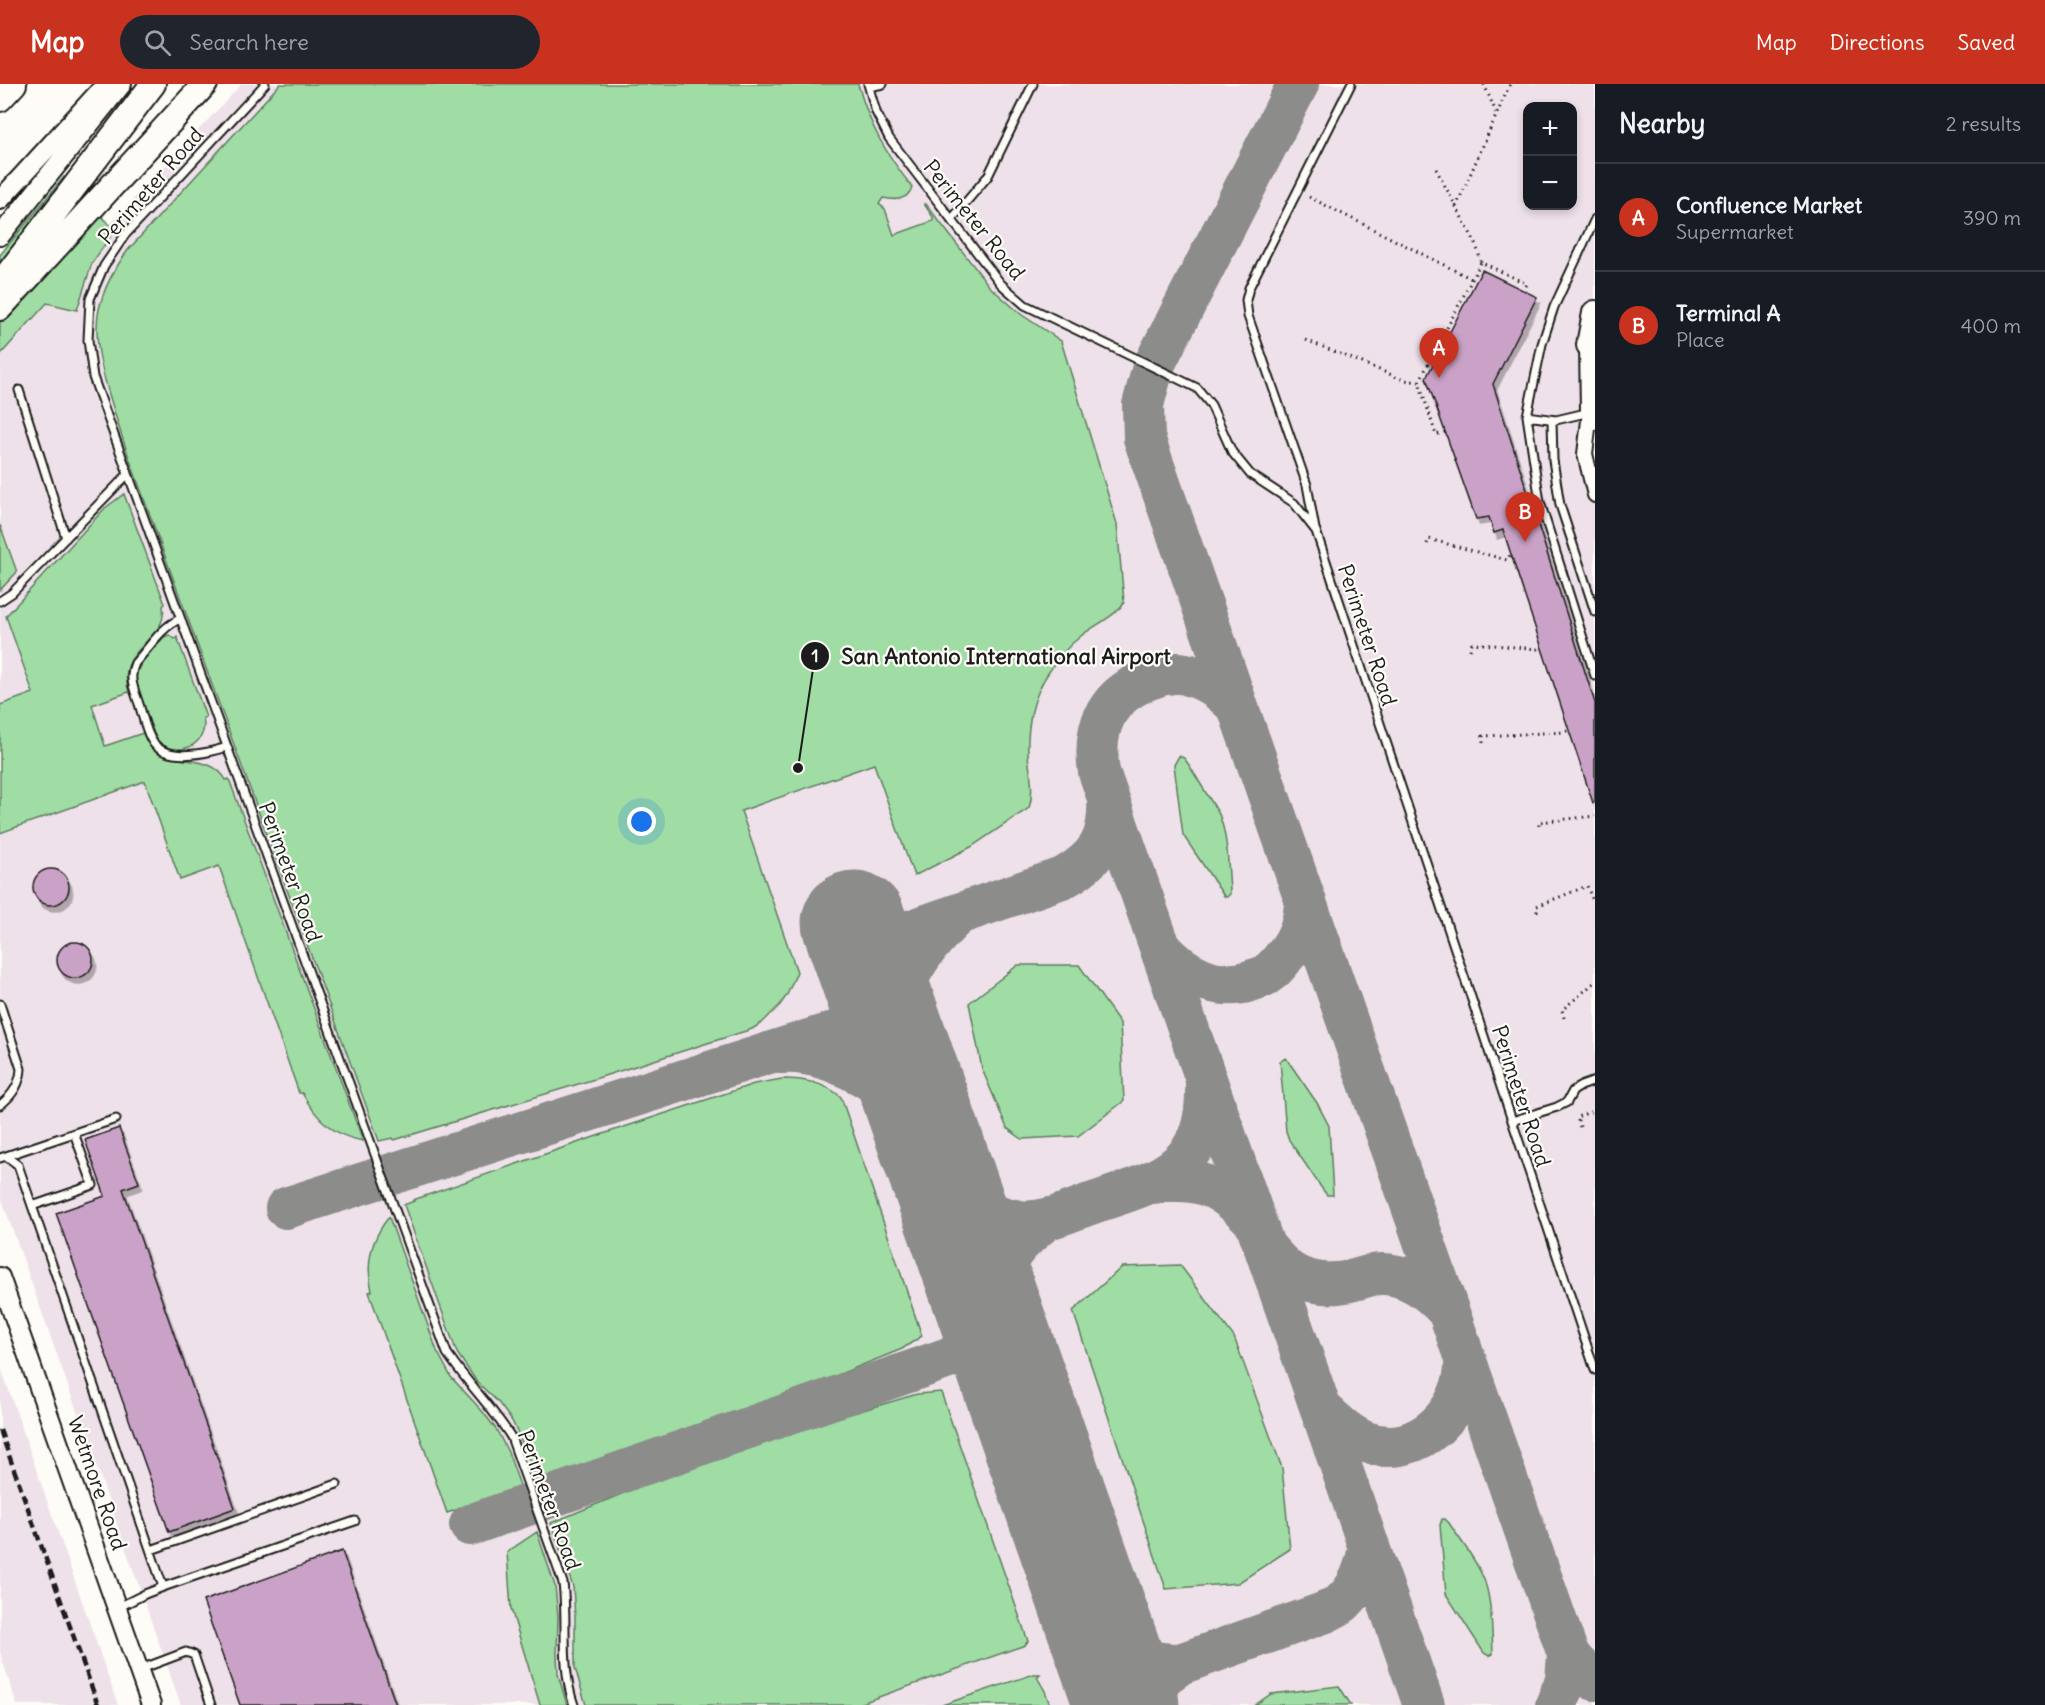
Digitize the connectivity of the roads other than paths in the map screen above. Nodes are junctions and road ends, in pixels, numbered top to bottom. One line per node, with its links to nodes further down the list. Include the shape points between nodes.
1 (14, 84): 11 (highway)
2 (106, 84): 12 (main road)
3 (122, 84): 15 (main road)
4 (153, 84): 16 (highway)
5 (205, 84): 17 (highway)
6 (265, 84): 24 (lane, Perimeter Road, via 125,235 104,266 90,299 88,340 93,377)
7 (883, 84): 10 (lane)
8 (1033, 84): 14 (lane, via 988,176)
9 (1351, 84): 26 (lane, via 1246,300 1248,316 1306,485)
10 (869, 85): 14 (lane, Perimeter Road, via 889,138)
11 (0, 99)
12 (0, 200)
13 (1595, 219): 21 (lane, via 1554,307)
14 (951, 220): 26 (lane, Perimeter Road, via 1001,284 1025,305 1197,388 1211,405 1232,452 1244,467 1294,503)
15 (0, 236)
16 (0, 284)
17 (0, 308)
18 (1595, 313): 19 (highway)
19 (1592, 335): 22 (main road)
20 (19, 390): 27 (lane)
21 (1527, 416): 23 (lane); 31 (lane, via 1539,502)
22 (1593, 416): 23 (lane); 25 (street, via 1585,454)
23 (1552, 420): 29 (lane, via 1560,505)
24 (128, 474): 27 (lane); 30 (lane, Perimeter Road)
25 (1595, 495)
26 (1316, 531): 37 (lane, Perimeter Road)
27 (66, 538): 28 (lane)
28 (0, 601)
29 (1595, 612)
30 (180, 619): 32 (lane, Perimeter Road); 32 (lane, via 163,630 132,669 133,687 150,735 154,744 170,753 208,753)
31 (1595, 676)
32 (226, 747): 51 (lane, Perimeter Road, via 447,1353 511,1437 562,1583 566,1607 565,1656)
33 (0, 1004): 35 (lane, via 21,1069 17,1086)
34 (1595, 1081): 37 (lane, via 1573,1091 1567,1102 1557,1107)
35 (0, 1105)
36 (116, 1119): 38 (lane)
37 (1512, 1121): 42 (lane, Perimeter Road)
38 (74, 1133): 39 (lane); 40 (lane, via 93,1185)
39 (3, 1157): 40 (lane, via 18,1165)
40 (32, 1206): 45 (lane)
41 (0, 1277): 47 (main road, Wetmore Road)
42 (1595, 1370)
43 (336, 1484): 45 (lane)
44 (355, 1521): 46 (lane)
45 (151, 1550): 46 (lane)
46 (163, 1587): 47 (lane)
47 (117, 1608): 48 (main road, Wetmore Road)
48 (139, 1670): 49 (main road, Wetmore Road); 50 (lane, via 186,1652 194,1655)
49 (151, 1705)
50 (211, 1705)
51 (574, 1705)

